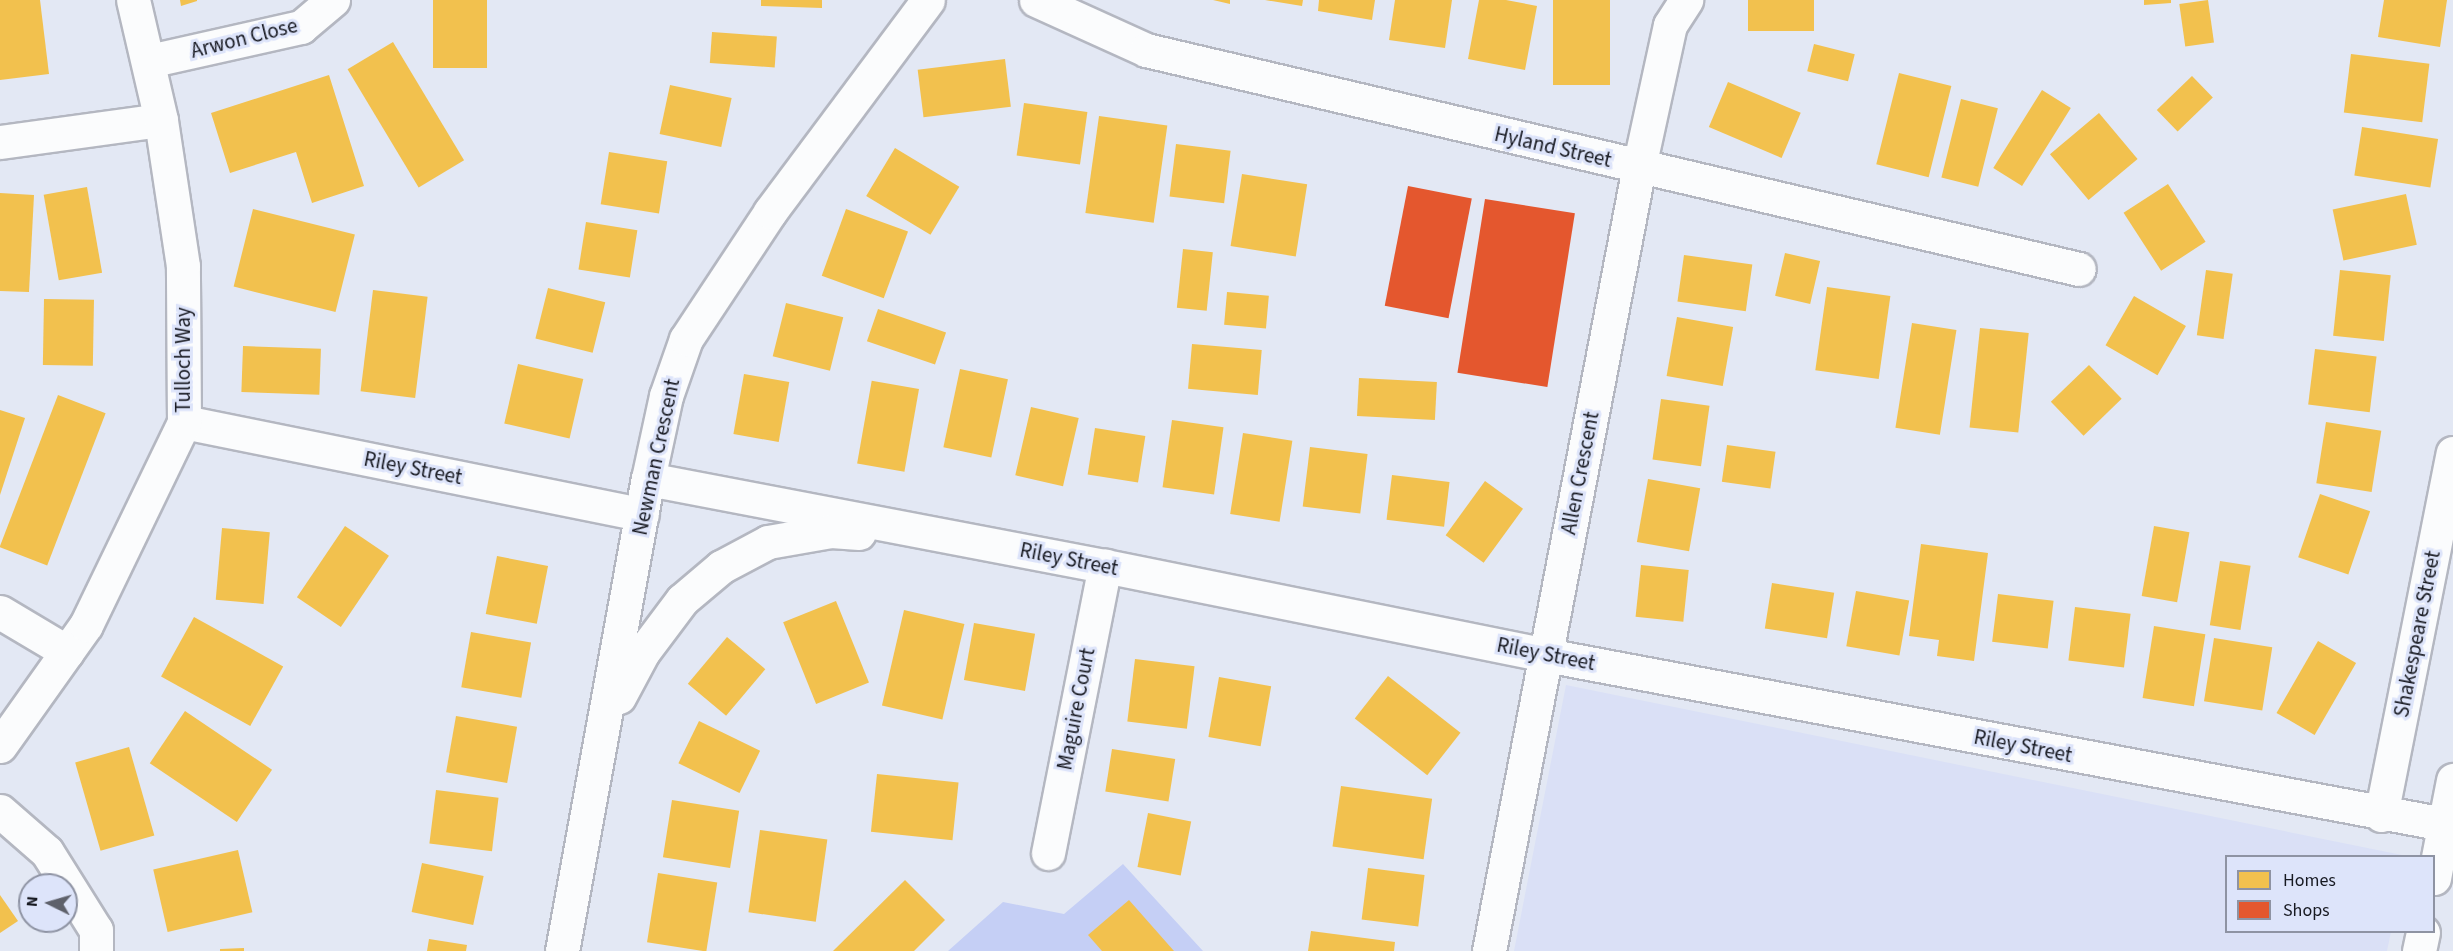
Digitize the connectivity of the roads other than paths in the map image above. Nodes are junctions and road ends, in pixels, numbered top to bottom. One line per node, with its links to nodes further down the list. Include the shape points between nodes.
1 (134, 0): 6 (street, Tulloch Way)
2 (333, 0): 6 (street, Arwon Close, via 301,27)
3 (928, 0): 13 (street, Newman Crescent, via 770,212 686,339 666,396)
4 (1036, 0): 9 (street, Hyland Street, via 1146,50)
5 (1686, 0): 9 (street, Allen Crescent, via 1670,25)
6 (149, 62): 7 (street, Tulloch Way)
7 (161, 120): 8 (street); 11 (street, Tulloch Way, via 183,266)
8 (0, 142)
9 (1639, 167): 10 (street, Hyland Street); 19 (street, Allen Crescent)
10 (2079, 269)
11 (184, 422): 14 (street, Riley Street); 18 (street, Tulloch Way, via 86,625)
12 (2453, 453): 24 (street, Shakespeare Street)
13 (648, 479): 14 (street, Newman Crescent); 15 (street, Riley Street)
14 (642, 514): 20 (street, Newman Crescent)
15 (980, 542): 16 (street, Riley Street); 20 (street, via 831,531 768,542 721,567 682,600 643,652)
16 (1105, 566): 19 (street, Riley Street); 26 (street, Maguire Court)
17 (0, 612): 18 (street)
18 (67, 652): 21 (street, Tulloch Way)
19 (1546, 655): 24 (street, Riley Street); 31 (street, Allen Crescent)
20 (604, 724): 30 (street, Newman Crescent)
21 (0, 746)
22 (2453, 780): 25 (street)
23 (0, 811): 29 (street, via 47,852 96,930)
24 (2381, 814): 25 (street, Riley Street)
25 (2444, 824): 27 (street)
26 (1048, 853)
27 (2435, 868)
28 (2423, 933): 32 (street)
29 (96, 951)
30 (562, 951)
31 (1489, 951)
32 (2419, 951)

